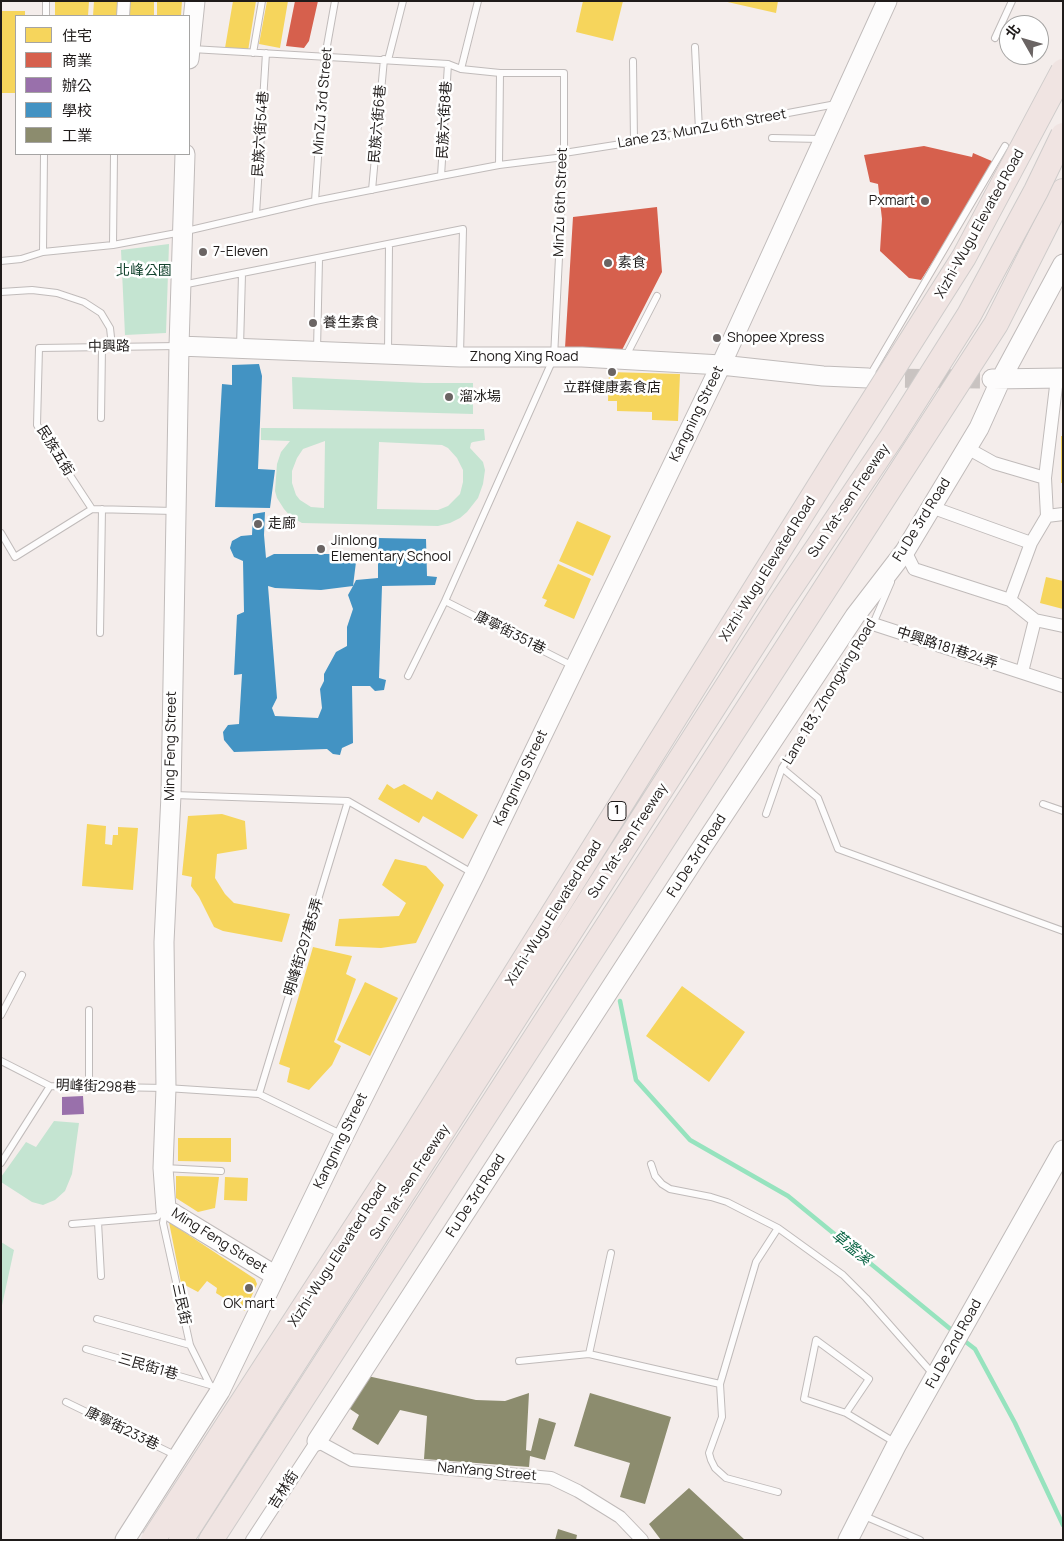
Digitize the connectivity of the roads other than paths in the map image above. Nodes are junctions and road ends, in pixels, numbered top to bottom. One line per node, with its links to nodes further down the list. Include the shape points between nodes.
1 (46, 1): 10 (lane)
2 (124, 1): 11 (street)
3 (195, 1): 13 (street)
4 (262, 1): 16 (lane)
5 (335, 1): 18 (lane, MinZu 3rd Street)
6 (403, 1): 19 (lane, 民族六街6巷)
7 (478, 1): 22 (lane)
8 (887, 1): 25 (street, Kangning Street)
9 (1012, 1): 12 (lane)
10 (46, 15)
11 (124, 15)
12 (995, 38)
13 (190, 41)
14 (695, 47): 26 (lane)
15 (190, 49): 16 (lane, MinZu 6th Street)
16 (254, 53): 17 (lane, MinZu 6th Street)
17 (266, 53): 18 (lane, MinZu 6th Street); 41 (lane, 民族六街54巷)
18 (325, 57): 19 (lane, MinZu 6th Street); 40 (lane, MinZu 3rd Street)
19 (386, 60): 21 (lane, MinZu 6th Street); 38 (lane, 民族六街6巷)
20 (633, 61): 30 (lane)
21 (448, 64): 22 (lane, MinZu 6th Street); 37 (lane, 民族六街8巷)
22 (461, 69): 24 (lane, MinZu 6th Street)
23 (1063, 71): 134 (highway, Xizhi-Wugu Elevated Road / 1, bridge, via 964,257 405,1152)
24 (500, 73): 35 (lane, MinZu 6th Street, via 564,73); 36 (lane)
25 (840, 104): 26 (lane, Lane 23, MunZu 6th Street); 29 (street, Kangning Street)
26 (699, 130): 30 (lane, Lane 23, MunZu 6th Street)
27 (1063, 135): 135 (highway, Sun Yat-sen Freeway / 1, bridge, via 969,315 781,602)
28 (772, 138): 29 (lane)
29 (825, 139): 63 (street, Kangning Street)
30 (634, 142): 35 (lane, Lane 23, MunZu 6th Street)
31 (1005, 146): 64 (lane)
32 (44, 155): 45 (lane)
33 (114, 155): 43 (lane)
34 (185, 155): 42 (street, Ming Feng Street)
35 (564, 155): 36 (lane, Lane 23, MunZu 6th Street); 61 (lane, MinZu 6th Street)
36 (499, 165): 37 (lane, Lane 23, MunZu 6th Street)
37 (442, 176): 38 (lane, Lane 23, MunZu 6th Street)
38 (372, 190): 40 (lane, Lane 23, MunZu 6th Street)
39 (1063, 191): 136 (highway, Sun Yat-sen Freeway, via 996,324)
40 (316, 201): 41 (lane, Lane 23, MunZu 6th Street)
41 (256, 214): 42 (lane, Lane 23, MunZu 6th Street)
42 (182, 232): 43 (lane, Lane 23, MunZu 6th Street); 50 (street, Ming Feng Street)
43 (113, 245): 45 (lane, Lane 23, MunZu 6th Street)
44 (389, 245): 46 (lane); 59 (lane); 60 (lane, via 463,229)
45 (43, 252): 47 (lane, Lane 23, MunZu 6th Street)
46 (318, 258): 49 (lane); 58 (lane)
47 (1, 261)
48 (1063, 264): 66 (street, Fu De 3rd Road)
49 (242, 274): 50 (lane); 57 (lane)
50 (181, 286): 55 (street, Ming Feng Street)
51 (1, 292): 54 (lane, via 32,290 57,293 84,302 101,313 110,328)
52 (656, 296): 62 (lane)
53 (102, 346): 54 (lane, 中興路); 56 (lane, 中興路); 67 (lane)
54 (112, 346): 55 (lane, 中興路)
55 (179, 346): 57 (street, Zhong Xing Road); 73 (street, Ming Feng Street)
56 (40, 348): 71 (lane, 民族五街, via 37,425)
57 (240, 348): 58 (street, Zhong Xing Road)
58 (317, 352): 59 (street, Zhong Xing Road)
59 (388, 354): 60 (street, Zhong Xing Road)
60 (460, 357): 61 (street, Zhong Xing Road)
61 (554, 357): 62 (street, Zhong Xing Road); 80 (lane, MinZu 6th Street)
62 (624, 360): 63 (street, Zhong Xing Road)
63 (721, 365): 64 (street, Zhong Xing Road); 85 (street, Kangning Street)
64 (868, 378)
65 (1060, 378): 66 (street); 69 (street)
66 (994, 379): 68 (street, Fu De 3rd Road, via 979,428)
67 (101, 418)
68 (967, 448): 69 (street, via 994,463); 70 (street, Fu De 3rd Road)
69 (1045, 478): 75 (street)
70 (931, 508): 77 (street); 78 (street, Fu De 3rd Road)
71 (92, 509): 72 (lane); 76 (lane, via 15,557)
72 (102, 509): 73 (lane); 84 (lane)
73 (175, 511): 90 (street, Ming Feng Street)
74 (1063, 514): 75 (street)
75 (1047, 516): 77 (street)
76 (1, 533)
77 (1031, 543): 79 (street)
78 (904, 551): 79 (street, via 914,569); 82 (lane, Lane 183, Zhongxing Road); 128 (street, Fu De 3rd Road, via 855,616 784,723)
79 (1010, 600): 81 (street)
80 (445, 601): 85 (lane, 康寧街351巷); 87 (lane, MinZu 6th Street)
81 (1035, 620): 83 (street); 86 (street)
82 (872, 624): 86 (street, 中興路181巷24弄); 89 (lane, Lane 183, Zhongxing Road)
83 (1063, 626)
84 (100, 633)
85 (574, 666): 95 (street, Kangning Street)
86 (1022, 672): 88 (street, 中興路181巷24弄)
87 (408, 676)
88 (1063, 686)
89 (782, 768): 94 (lane); 96 (lane, Lane 183, Zhongxing Road, via 818,798 838,849)
90 (171, 795): 91 (lane); 103 (street, Ming Feng Street, via 164,942)
91 (348, 801): 95 (lane); 104 (lane, 明峰街297巷5弄)
92 (1043, 804): 93 (lane)
93 (1063, 811)
94 (766, 814)
95 (475, 874): 105 (street, Kangning Street)
96 (1063, 931)
97 (22, 975): 99 (lane)
98 (89, 1010): 102 (lane)
99 (1, 1015)
100 (1, 1061): 101 (lane, 明峰街298巷)
101 (50, 1086): 102 (lane, 明峰街298巷); 107 (lane)
102 (89, 1087): 103 (lane, 明峰街298巷)
103 (166, 1088): 104 (lane, 明峰街298巷); 109 (street, Ming Feng Street)
104 (259, 1094): 105 (lane)
105 (344, 1135): 117 (street, Kangning Street)
106 (1063, 1150): 123 (street, Fu De 2nd Road)
107 (1, 1162)
108 (651, 1164): 114 (lane, via 655,1176 670,1189 727,1202)
109 (163, 1168): 110 (lane); 111 (street, Ming Feng Street)
110 (221, 1171)
111 (166, 1208): 112 (lane, via 157,1218); 117 (street, Ming Feng Street); 119 (lane, 三民街, via 163,1222)
112 (98, 1222): 113 (lane); 116 (lane)
113 (72, 1224)
114 (778, 1228): 123 (lane, via 843,1275); 124 (lane, via 756,1262)
115 (611, 1253): 121 (lane)
116 (101, 1276)
117 (276, 1276): 125 (street, Kangning Street)
118 (97, 1319): 119 (lane)
119 (190, 1345): 125 (lane, 三民街)
120 (86, 1349): 125 (lane, 三民街1巷)
121 (588, 1354): 122 (lane); 124 (lane)
122 (519, 1361)
123 (935, 1377): 129 (street, Fu De 2nd Road)
124 (720, 1384): 131 (lane, via 722,1417 709,1453 710,1460 726,1478)
125 (215, 1388): 130 (street, Kangning Street)
126 (66, 1402): 130 (lane, 康寧街233巷)
127 (846, 1413): 127 (lane, via 804,1399 816,1340 869,1379); 129 (lane)
128 (317, 1441): 137 (street, 吉林街); 138 (street, NanYang Street, via 352,1460 551,1478 620,1516)
129 (897, 1444): 132 (street, Fu De 2nd Road)
130 (178, 1457): 133 (street, Kangning Street)
131 (778, 1492)
132 (861, 1514): 139 (street, Fu De 2nd Road); 140 (lane)
133 (125, 1540)
134 (153, 1540)
135 (181, 1540)
136 (211, 1540)
137 (252, 1540)
138 (642, 1540)
139 (848, 1540)
140 (920, 1540)

